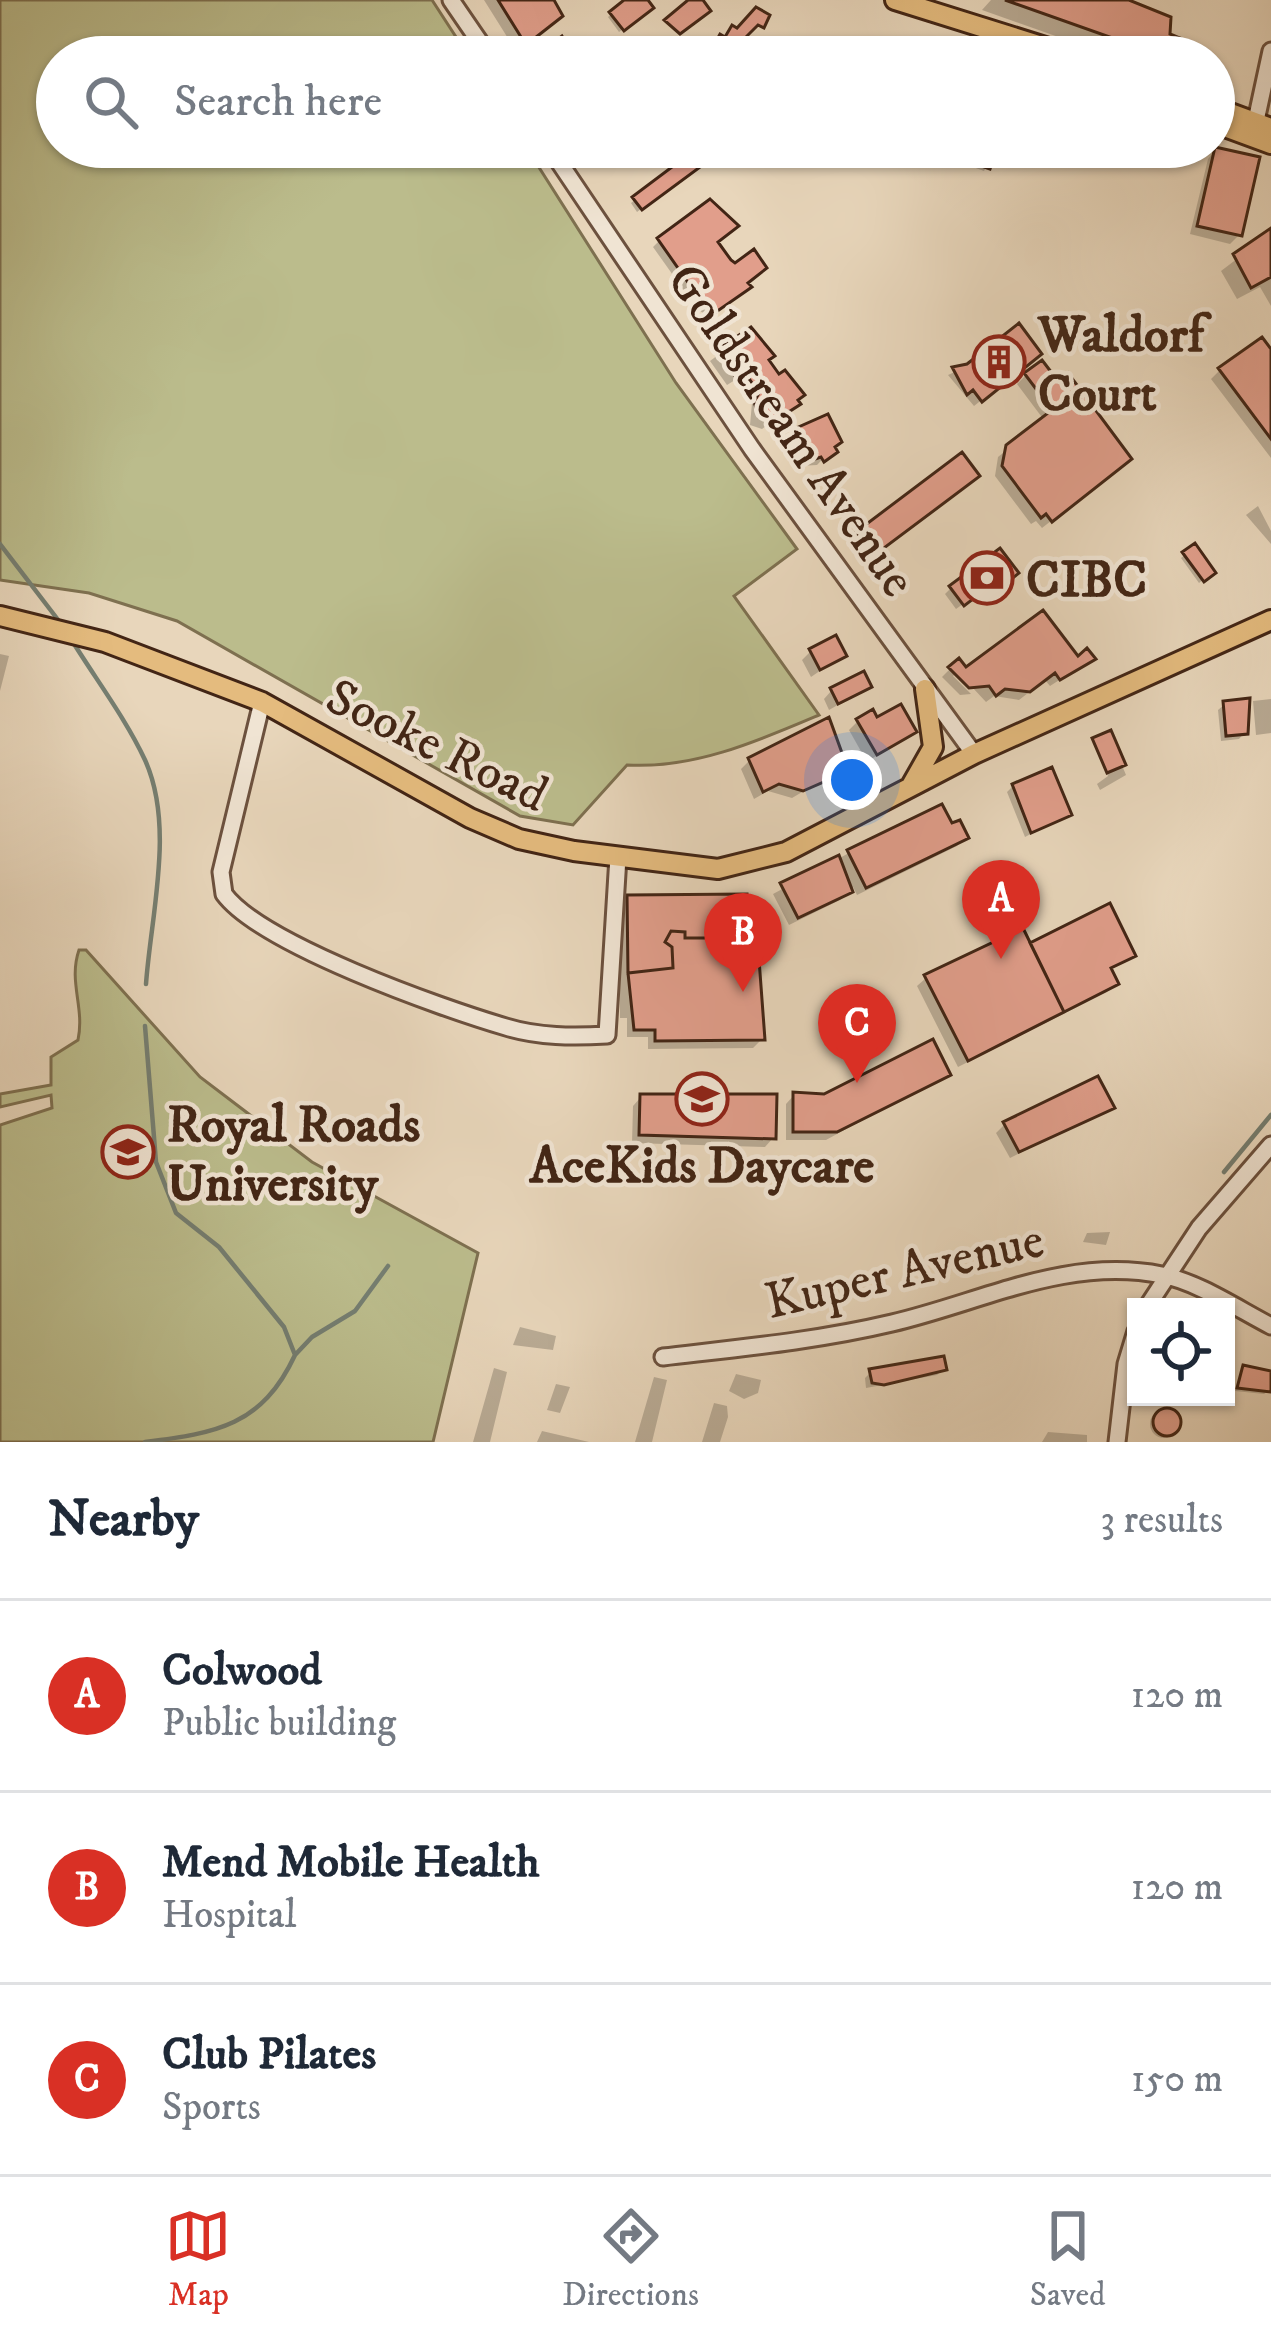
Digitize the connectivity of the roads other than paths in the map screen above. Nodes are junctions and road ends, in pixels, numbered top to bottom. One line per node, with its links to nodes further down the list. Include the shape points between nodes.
1 (451, 0): 4 (street)
2 (895, 0): 3 (main road)
3 (991, 34): 5 (main road); 6 (main road)
4 (476, 36)
5 (994, 36)
6 (1019, 36)
7 (1271, 51): 9 (street)
8 (1235, 118): 9 (main road)
9 (1263, 132)
10 (563, 168): 13 (street, Goldstream Avenue)
11 (0, 616): 14 (main road, Sooke Road, via 105,642)
12 (1271, 620): 15 (main road, Sooke Road)
13 (925, 689): 15 (street, Goldstream Avenue); 16 (main road, via 933,747)
14 (262, 702): 17 (main road, Sooke Road, via 493,829); 17 (street, via 221,872 224,894 256,924 328,958 508,1028 607,1035)
15 (974, 754): 16 (main road, Sooke Road)
16 (909, 788): 17 (main road, Sooke Road, via 751,864 718,869)
17 (618, 857)
18 (1271, 1145): 19 (street)
19 (1165, 1275): 20 (street); 21 (street); 22 (street, Kuper Avenue, via 1059,1274 850,1332)
20 (1152, 1298)
21 (1271, 1326)
22 (663, 1357)
23 (1127, 1361): 24 (street)
24 (1118, 1442)

